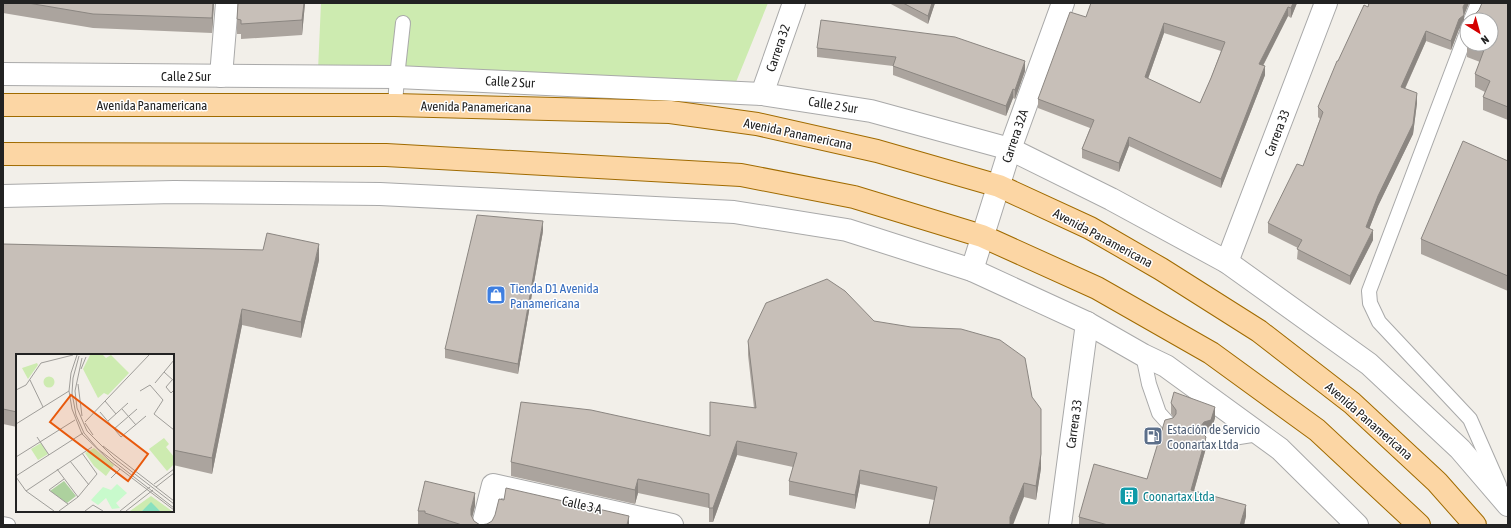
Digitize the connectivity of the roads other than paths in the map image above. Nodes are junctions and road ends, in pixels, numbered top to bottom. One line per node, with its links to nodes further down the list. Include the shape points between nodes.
1 (227, 3): 8 (street)
2 (794, 3): 10 (street, Carrera 32)
3 (1063, 3): 13 (street, Carrera 32A)
4 (1326, 3): 18 (street, Carrera 33)
5 (403, 24): 9 (lane)
6 (1459, 52): 25 (lane, via 1369,291 1370,302 1379,322 1470,420)
7 (3, 74): 8 (street, Calle 2 Sur)
8 (221, 76): 9 (street, Calle 2 Sur)
9 (396, 77): 10 (street, Calle 2 Sur); 11 (lane)
10 (762, 94): 13 (street, Calle 2 Sur, via 871,112)
11 (395, 105): 12 (main road, Avenida Panamericana); 15 (main road, Avenida Panamericana, via 670,112 757,124 862,147)
12 (3, 106)
13 (1010, 149): 15 (street, Carrera 32A); 18 (street, Calle 2 Sur, via 1111,199)
14 (3, 154): 17 (main road, via 386,155 742,175 854,197)
15 (999, 186): 17 (street, Carrera 32A); 33 (main road, Avenida Panamericana, via 1090,228 1259,331 1352,402 1437,482)
16 (3, 196): 19 (street, via 174,192 380,194 734,212 847,230)
17 (982, 236): 19 (street, Carrera 32A); 32 (main road, via 1097,288 1211,352 1317,430)
18 (1227, 262): 25 (street, Calle 2 Sur, via 1369,364 1460,449)
19 (972, 270): 20 (street)
20 (1087, 323): 21 (street); 30 (street, Carrera 33)
21 (1143, 355): 22 (lane, via 1159,413); 23 (street, via 1166,366)
22 (1168, 423)
23 (1258, 434): 24 (lane); 31 (street, via 1280,449)
24 (1209, 440)
25 (1507, 504)
26 (3, 524): 28 (lane)
27 (661, 524): 29 (street, Calle 3 A, via 492,484)
28 (8, 525)
29 (483, 525)
30 (1060, 525)
31 (1357, 525)
32 (1419, 525)
33 (1475, 525)

